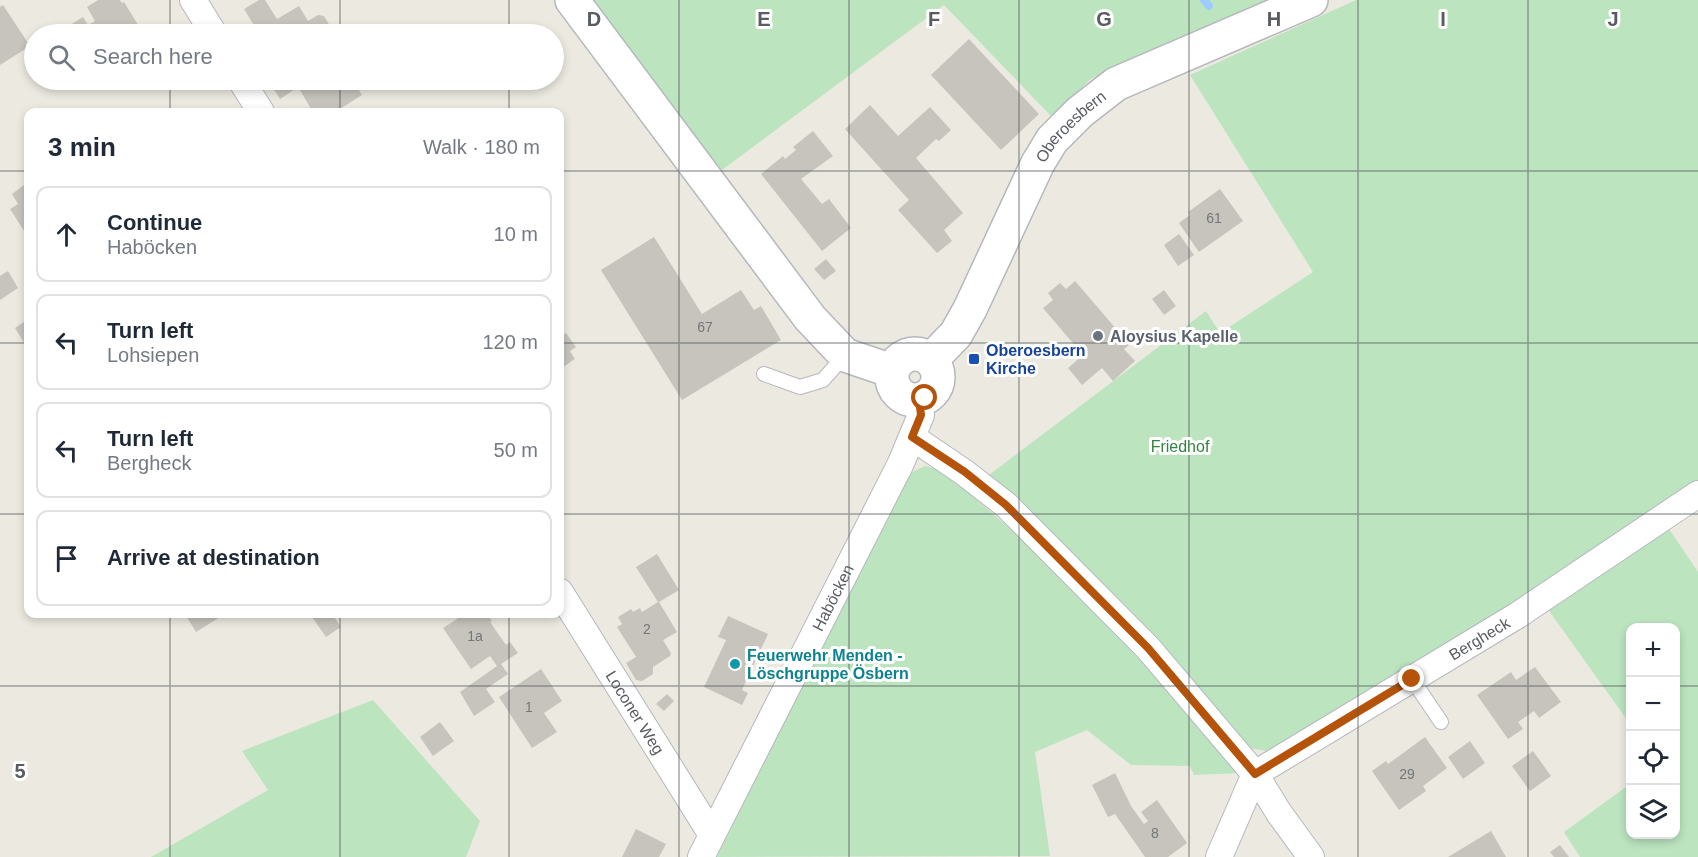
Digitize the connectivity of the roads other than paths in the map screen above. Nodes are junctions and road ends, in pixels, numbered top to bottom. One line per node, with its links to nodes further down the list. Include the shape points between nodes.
1 (193, 0): 4 (street)
2 (572, 0): 7 (street, via 810,318)
3 (1311, 0): 8 (street, Oberoesbern, via 1116,84 1080,112 1052,140 1038,163 970,309 956,334)
4 (208, 24)
5 (247, 90): 6 (street)
6 (258, 108)
7 (845, 355): 9 (street); 10 (lane, via 823,380 800,387)
8 (932, 359): 9 (street, via 908,354); 11 (street, via 937,381 930,394)
9 (892, 371): 11 (street, via 895,390 911,400)
10 (764, 374)
11 (919, 399): 12 (street, Haböcken, via 921,415)
12 (912, 437): 17 (street, via 1006,505 1148,648); 18 (street, Haböcken)
13 (1698, 494): 15 (street, Bergheck, via 1518,615)
14 (564, 599): 18 (street, Loconer Weg)
15 (1412, 679): 16 (lane); 17 (street, Bergheck)
16 (1441, 722)
17 (1255, 774): 19 (street); 20 (street)
18 (706, 846)
19 (1219, 857)
20 (1311, 857)

